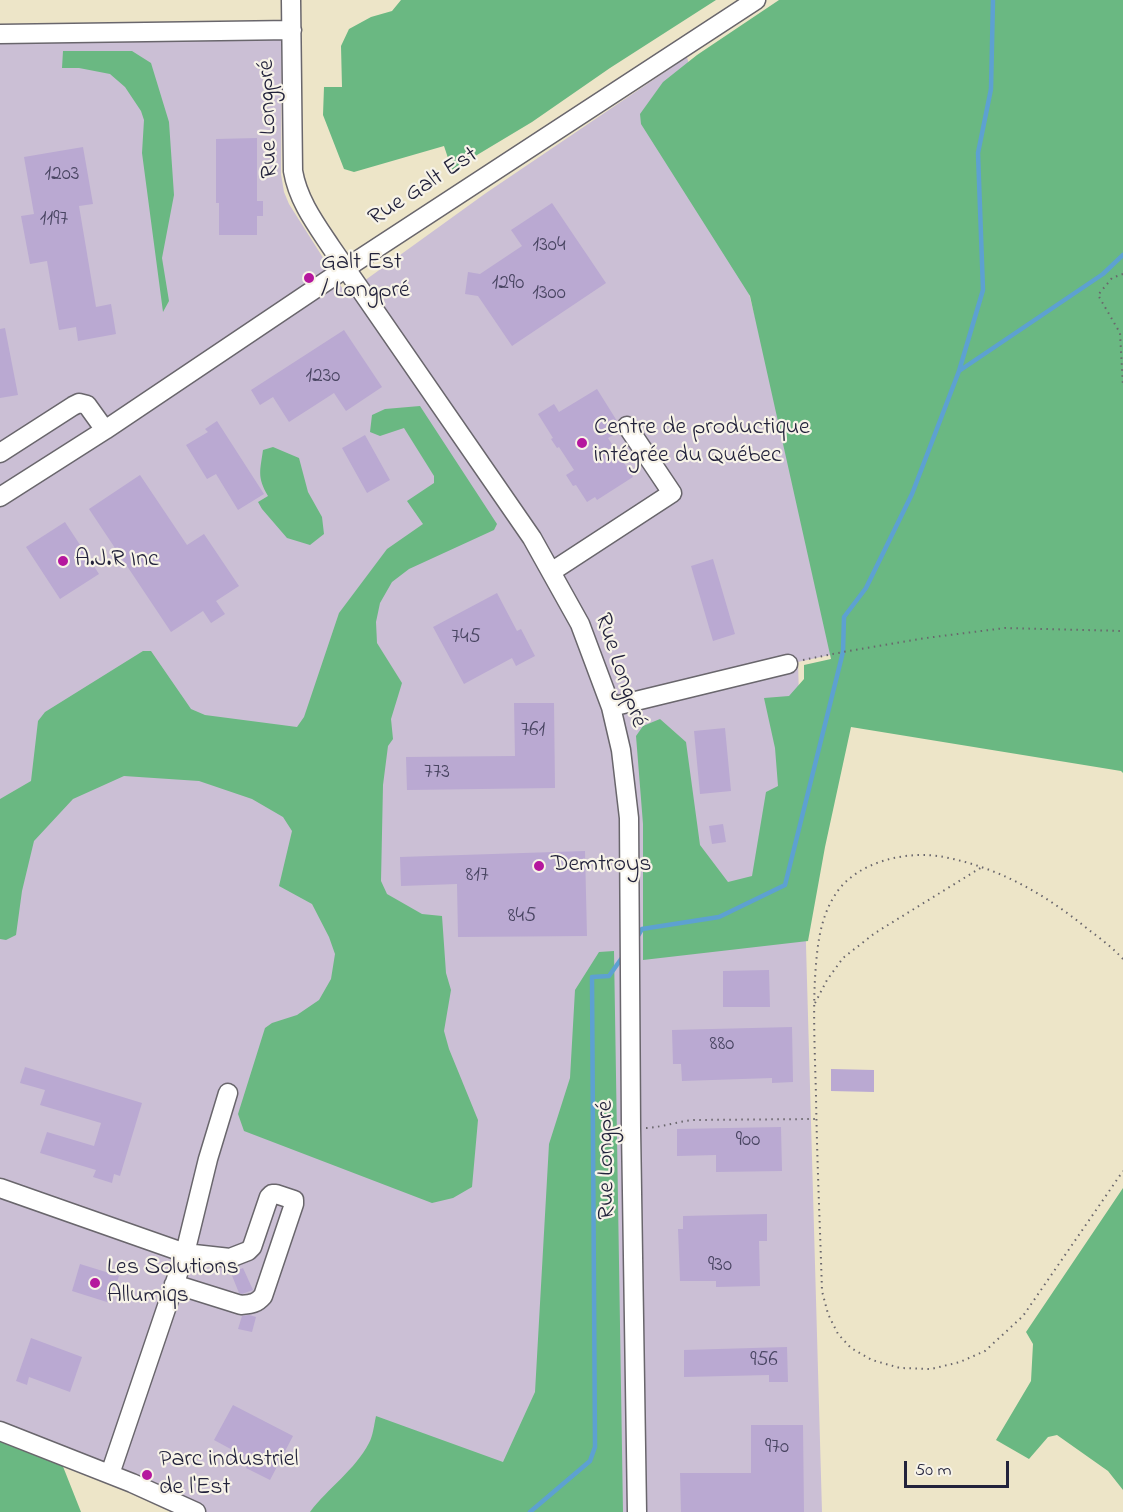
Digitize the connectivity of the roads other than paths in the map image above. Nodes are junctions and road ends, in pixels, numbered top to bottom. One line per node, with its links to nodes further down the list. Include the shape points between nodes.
1 (291, 0): 3 (street, Rue Longpré)
2 (756, 0): 5 (street, Rue Galt Est)
3 (292, 30): 4 (street); 5 (street, Rue Longpré, via 295,183 307,211)
4 (0, 34)
5 (346, 268): 7 (street, Rue Galt Est); 10 (street, Rue Longpré, via 532,538)
6 (627, 426): 10 (street, via 672,493)
7 (105, 430): 8 (street, via 87,405 79,403); 9 (street, Rue Galt Est)
8 (0, 453)
9 (0, 497)
10 (551, 572): 12 (street, Rue Longpré, via 580,624)
11 (788, 664): 12 (street)
12 (611, 707): 22 (street, Rue Longpré, via 629,818)
13 (228, 1093): 16 (street)
14 (0, 1188): 16 (street)
15 (252, 1247): 16 (street, via 230,1258); 17 (street); 17 (street, via 269,1197 276,1194 291,1198 294,1204)
16 (185, 1253): 18 (street)
17 (277, 1255): 18 (street, via 263,1296 252,1304 241,1305)
18 (174, 1284): 20 (street)
19 (0, 1431): 20 (street)
20 (110, 1474): 21 (street)
21 (196, 1512)
22 (637, 1512)

